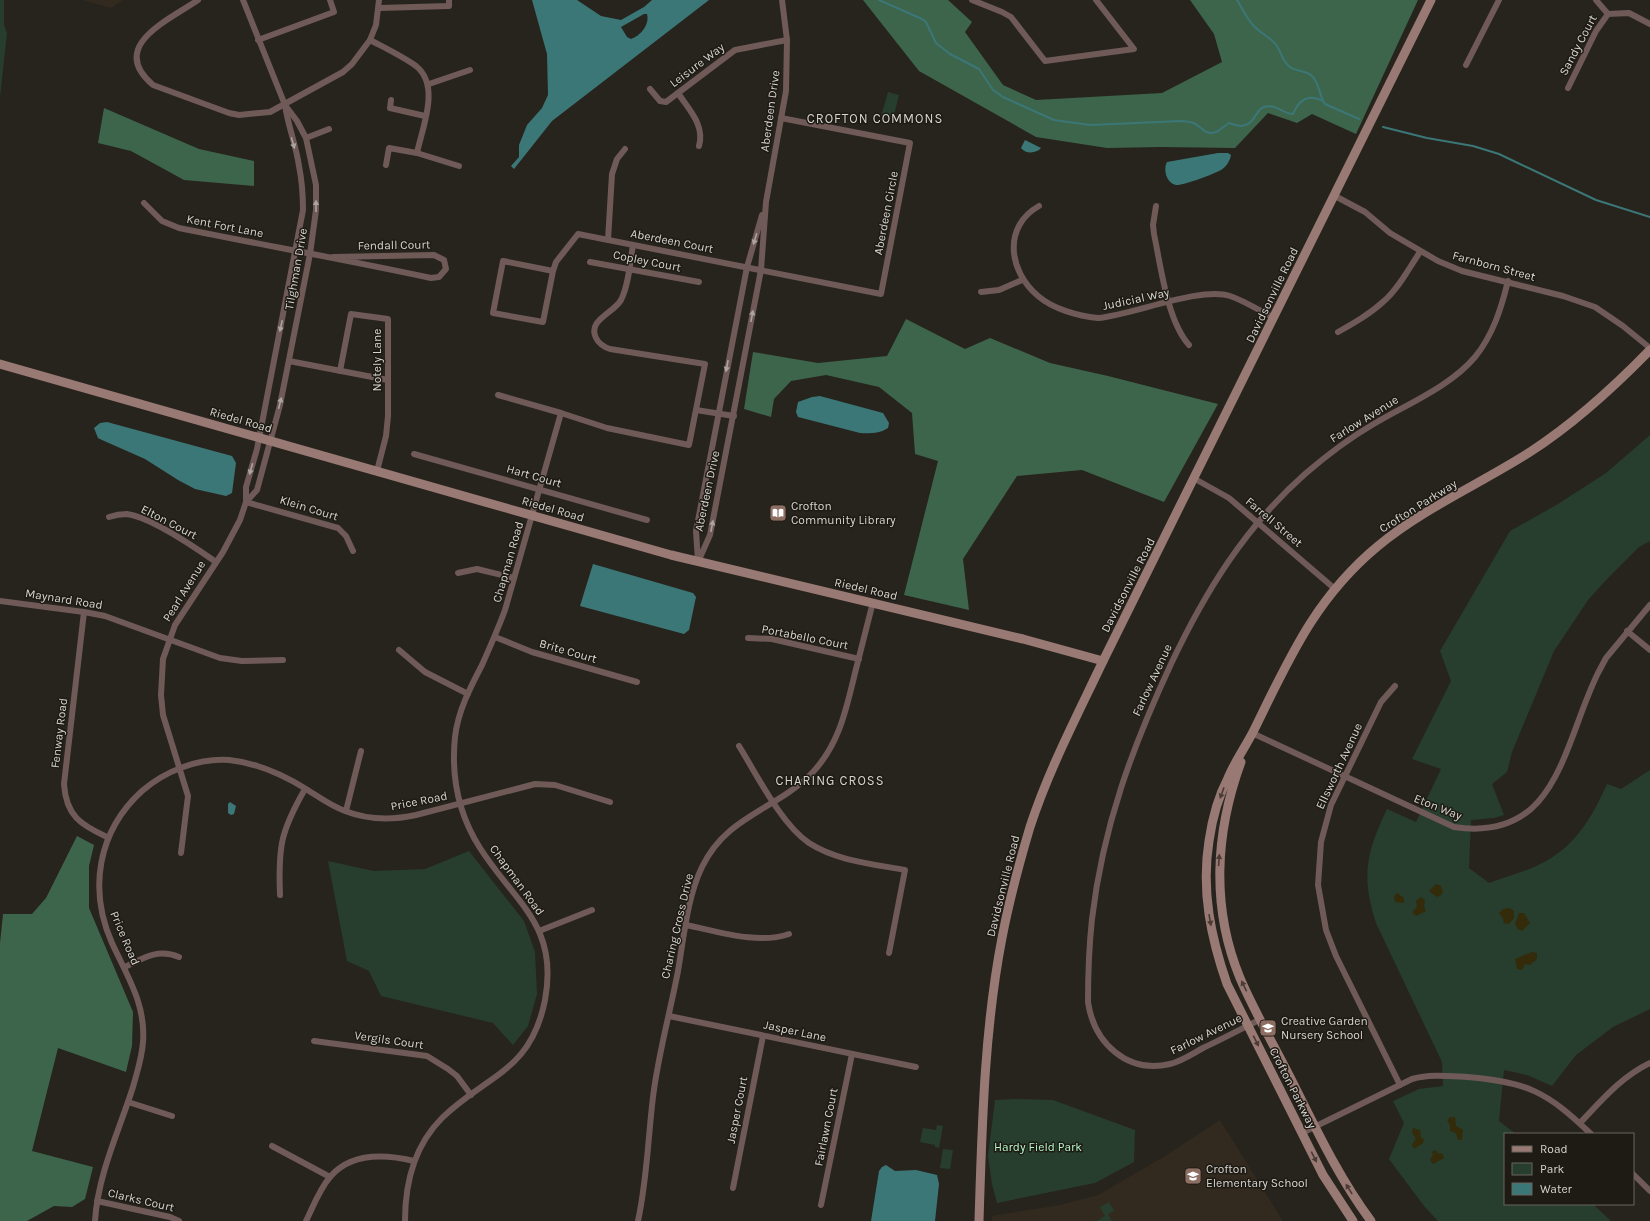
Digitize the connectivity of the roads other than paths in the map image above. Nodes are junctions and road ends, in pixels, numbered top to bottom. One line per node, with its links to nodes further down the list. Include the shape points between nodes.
1 (198, 0): 25 (street, via 140,43 137,49 137,63 144,77 153,85 239,115 270,112)
2 (243, 0): 15 (street, Tilghman Drive)
3 (330, 0): 15 (street, via 334,12)
4 (379, 0): 12 (street)
5 (449, 0): 12 (street, via 449,6)
6 (782, 0): 17 (street, Aberdeen Drive)
7 (972, 0): 8 (street, via 1011,17 1045,61 1134,49)
8 (1096, 0)
9 (1431, 0): 35 (street, Davidsonville Road)
10 (1500, 0): 18 (street)
11 (1596, 0): 13 (street)
12 (379, 8): 16 (street)
13 (1608, 14): 14 (street, via 1629,13); 21 (street, Sandy Court, via 1596,31)
14 (1650, 24)
15 (258, 40): 25 (street, Tilghman Drive)
16 (370, 40): 20 (street, via 417,67); 25 (street, via 343,72)
17 (787, 40): 23 (street, Leisure Way, via 735,50); 27 (street, Aberdeen Drive, via 787,78)
18 (1466, 65)
19 (470, 70): 20 (street)
20 (429, 84): 26 (street, via 429,102)
21 (1568, 88)
22 (650, 89): 23 (street, Leisure Way, via 662,103)
23 (678, 93): 30 (street, via 701,129)
24 (391, 100): 26 (street, via 390,108)
25 (285, 105): 29 (street, Tilghman Drive); 42 (street, Tilghman Drive, one-way to 42, via 303,186 303,210)
26 (425, 116): 32 (street)
27 (781, 118): 36 (street, Aberdeen Drive); 49 (street, Aberdeen Circle, via 910,143 881,294)
28 (329, 129): 29 (street)
29 (306, 138): 44 (street, Tilghman Drive, one-way to 29, via 315,228 316,186)
30 (700, 146)
31 (625, 149): 40 (street, via 617,159 612,174)
32 (417, 153): 33 (street, via 389,148); 34 (street)
33 (386, 165)
34 (459, 166)
35 (1335, 196): 43 (street, Farnborn Street, via 1365,212 1390,233); 56 (street, Davidsonville Road)
36 (766, 202): 47 (street, Aberdeen Drive, one-way to 47); 49 (street, Aberdeen Drive)
37 (144, 203): 42 (street, Kent Fort Lane, via 169,225)
38 (1039, 206): 51 (street, Judicial Way, via 1025,216 1016,229 1015,258)
39 (1156, 206): 55 (street, via 1154,234)
40 (608, 240): 41 (street, Aberdeen Court); 50 (street, Aberdeen Court, via 578,234 556,262)
41 (633, 245): 47 (street, Aberdeen Court); 48 (street)
42 (296, 252): 44 (street, Kent Fort Lane); 69 (street, Tilghman Drive, one-way to 69)
43 (1420, 252): 52 (street, Farnborn Street, via 1462,271); 57 (street, via 1385,301)
44 (310, 254): 45 (street, Fendall Court); 60 (street, Tilghman Drive)
45 (333, 257): 45 (street, Fendall Court, via 430,278 439,277 446,268 444,260 434,255)
46 (590, 262): 48 (street, Copley Court)
47 (747, 267): 49 (street, Aberdeen Court); 67 (street, Aberdeen Drive, one-way to 67)
48 (629, 269): 53 (street, Copley Court); 65 (street, via 621,301 595,325 596,339 610,349 705,364)
49 (761, 270): 68 (street, Aberdeen Drive, one-way to 49)
50 (553, 271): 50 (street, via 543,322 493,312 503,261)
51 (1022, 280): 54 (street, via 999,290); 55 (street, Judicial Way, via 1052,306 1089,317 1108,317)
52 (1508, 281): 59 (street, Farnborn Street, via 1595,307); 79 (street, Farlow Avenue, via 1493,329 1475,357 1462,370 1351,438 1324,458)
53 (699, 282)
54 (981, 292)
55 (1170, 303): 56 (street, Judicial Way, via 1220,294 1230,296); 58 (street, via 1178,330)
56 (1274, 318): 73 (street, Davidsonville Road)
57 (1338, 332)
58 (1189, 345)
59 (1650, 349): 85 (street, Crofton Parkway, via 1616,385 1556,435 1401,529 1355,567)
60 (290, 361): 62 (street); 70 (street, Tilghman Drive, one-way to 60)
61 (0, 364): 69 (street, Riedel Road)
62 (340, 371): 63 (street); 63 (street, Notely Lane, via 351,314 388,319)
63 (388, 380): 72 (street, Notely Lane, via 386,436)
64 (498, 395): 66 (street)
65 (696, 410): 66 (street, via 689,444 607,428); 67 (street)
66 (561, 413): 74 (street, Chapman Road)
67 (718, 413): 68 (street); 82 (street, Aberdeen Drive, via 696,531)
68 (734, 416): 82 (street, Aberdeen Drive, one-way to 68, via 710,534)
69 (258, 437): 70 (street, Riedel Road); 75 (street, Pearl Avenue, one-way to 75, via 246,487)
70 (270, 440): 72 (street, Riedel Road); 75 (street, Pearl Avenue, via 257,490)
71 (414, 454): 74 (street, Hart Court)
72 (377, 471): 76 (street, Riedel Road)
73 (1195, 479): 79 (street, Farrell Street, via 1221,492); 98 (street, Davidsonville Road)
74 (540, 490): 76 (street, Chapman Road); 78 (street, Hart Court)
75 (246, 502): 80 (street, Klein Court, via 338,528 346,536); 81 (street, Pearl Avenue, via 240,520)
76 (533, 515): 82 (street, Riedel Road); 84 (street, Chapman Road)
77 (109, 517): 81 (street, Elton Court, via 120,514 136,516 184,540)
78 (647, 520)
79 (1257, 522): 85 (street, Farrell Street); 124 (street, Farlow Avenue, via 1220,572 1196,615 1147,716 1125,772 1108,830 1097,881 1089,951 1088,1002 1096,1031 1108,1047 1123,1058 1143,1064 1161,1065 1178,1061)
80 (353, 551)
81 (216, 562): 92 (street, Pearl Avenue)
82 (698, 562): 87 (street, Riedel Road)
83 (458, 573): 84 (street, via 477,569)
84 (514, 578): 91 (street, Chapman Road)
85 (1336, 589): 102 (street, Crofton Parkway, via 1302,634)
86 (0, 601): 89 (street, Maynard Road)
87 (873, 602): 96 (street, Charing Cross Drive); 98 (street, Riedel Road)
88 (1650, 605): 90 (street, Eton Way)
89 (84, 612): 92 (street, Maynard Road, via 105,616); 112 (street, Fenway Road, via 64,784 65,794 69,808 79,822)
90 (1627, 631): 95 (street); 106 (street, Eton Way, via 1598,673 1549,790 1531,811 1516,821 1485,830 1454,827)
91 (495, 637): 99 (street, Brite Court, via 526,650); 101 (street, Chapman Road)
92 (169, 638): 97 (street, Maynard Road, via 220,658); 105 (street, Pearl Avenue, via 163,659 161,695 166,730)
93 (748, 638): 96 (street, Portabello Court, via 772,640)
94 (399, 650): 101 (street, via 425,672)
95 (1650, 650)
96 (859, 659): 108 (street, Charing Cross Drive, via 845,714 830,748 811,774)
97 (283, 660)
98 (1103, 661): 151 (street, Davidsonville Road, via 1044,788 1008,906 996,974 987,1059)
99 (637, 682)
100 (1395, 686): 106 (street, Ellsworth Avenue, via 1381,702)
101 (468, 694): 110 (street, Chapman Road, via 458,717 455,737 454,776)
102 (1252, 733): 106 (street, Eton Way); 123 (street, Crofton Parkway, one-way to 102, via 1240,978 1228,941 1220,894 1219,869 1225,817 1234,782); 124 (street, Crofton Parkway, one-way to 124, via 1227,778 1216,808 1209,841 1206,888 1209,919 1220,965)
103 (739, 746): 108 (street)
104 (361, 751): 111 (street)
105 (181, 768): 107 (street, Price Road, via 207,761 250,763 271,770); 112 (street, Price Road, via 150,784 138,795 125,808); 113 (street, Pearl Avenue, via 188,796)
106 (1345, 776): 130 (street, Ellsworth Avenue, via 1331,805 1321,842 1318,885 1321,908 1336,956)
107 (305, 789): 111 (street, Price Road); 114 (street, via 289,817 284,832 278,860)
108 (773, 801): 116 (street, Charing Cross Drive, via 733,828 712,851 698,876); 119 (street, via 797,834 822,850 846,859 905,870)
109 (610, 802): 110 (street, Price Road, via 555,785 534,784)
110 (459, 804): 111 (street, Price Road, via 401,818 375,818); 117 (street, Chapman Road, via 492,867 529,911)
111 (346, 811)
112 (107, 837): 121 (street, Price Road, via 100,860 99,903 112,943)
113 (181, 853)
114 (280, 896)
115 (592, 910): 117 (street)
116 (686, 925): 118 (street, via 762,939); 122 (street, Charing Cross Drive)
117 (539, 930): 131 (street, Chapman Road, via 545,948 547,985 535,1033 513,1064)
118 (789, 934)
119 (889, 953)
120 (179, 956): 121 (street, via 161,952)
121 (125, 967): 132 (street, Price Road, via 140,1003 143,1022 140,1063)
122 (669, 1016): 125 (street, Jasper Lane); 150 (street, Charing Cross Drive, via 653,1096 644,1190)
123 (1260, 1019): 124 (street, Farlow Avenue); 135 (street, Crofton Parkway)
124 (1248, 1026): 136 (street, Crofton Parkway, one-way to 136)
125 (763, 1036): 127 (street, Jasper Lane); 142 (street, Jasper Court)
126 (314, 1041): 131 (street, Vergils Court, via 427,1056 457,1076)
127 (852, 1054): 129 (street, Jasper Lane); 145 (street, Fairlawn Court)
128 (1650, 1063): 134 (street, via 1620,1082)
129 (916, 1067)
130 (1400, 1085): 134 (street, via 1424,1076 1509,1082 1544,1095 1559,1104); 135 (street)
131 (470, 1095): 139 (street, Chapman Road, via 440,1120)
132 (128, 1102): 133 (street); 144 (street, Price Road, via 100,1183)
133 (172, 1116)
134 (1580, 1123): 137 (street)
135 (1315, 1127): 136 (street); 153 (street, Crofton Parkway, one-way to 135, via 1350,1192)
136 (1302, 1133): 152 (street, Crofton Parkway, one-way to 152, via 1324,1175)
137 (1590, 1133)
138 (272, 1146): 141 (street)
139 (414, 1161): 141 (street, via 395,1156 360,1158); 149 (street, Chapman Road, via 405,1195)
140 (1634, 1175): 143 (street)
141 (330, 1177): 148 (street)
142 (733, 1188)
143 (1650, 1191)
144 (97, 1201): 146 (street, Price Road); 147 (street, Clarks Court)
145 (821, 1205)
146 (95, 1221)
147 (179, 1221)
148 (306, 1221)
149 (405, 1221)
150 (638, 1221)
151 (979, 1221)
152 (1353, 1221)
153 (1371, 1221)

